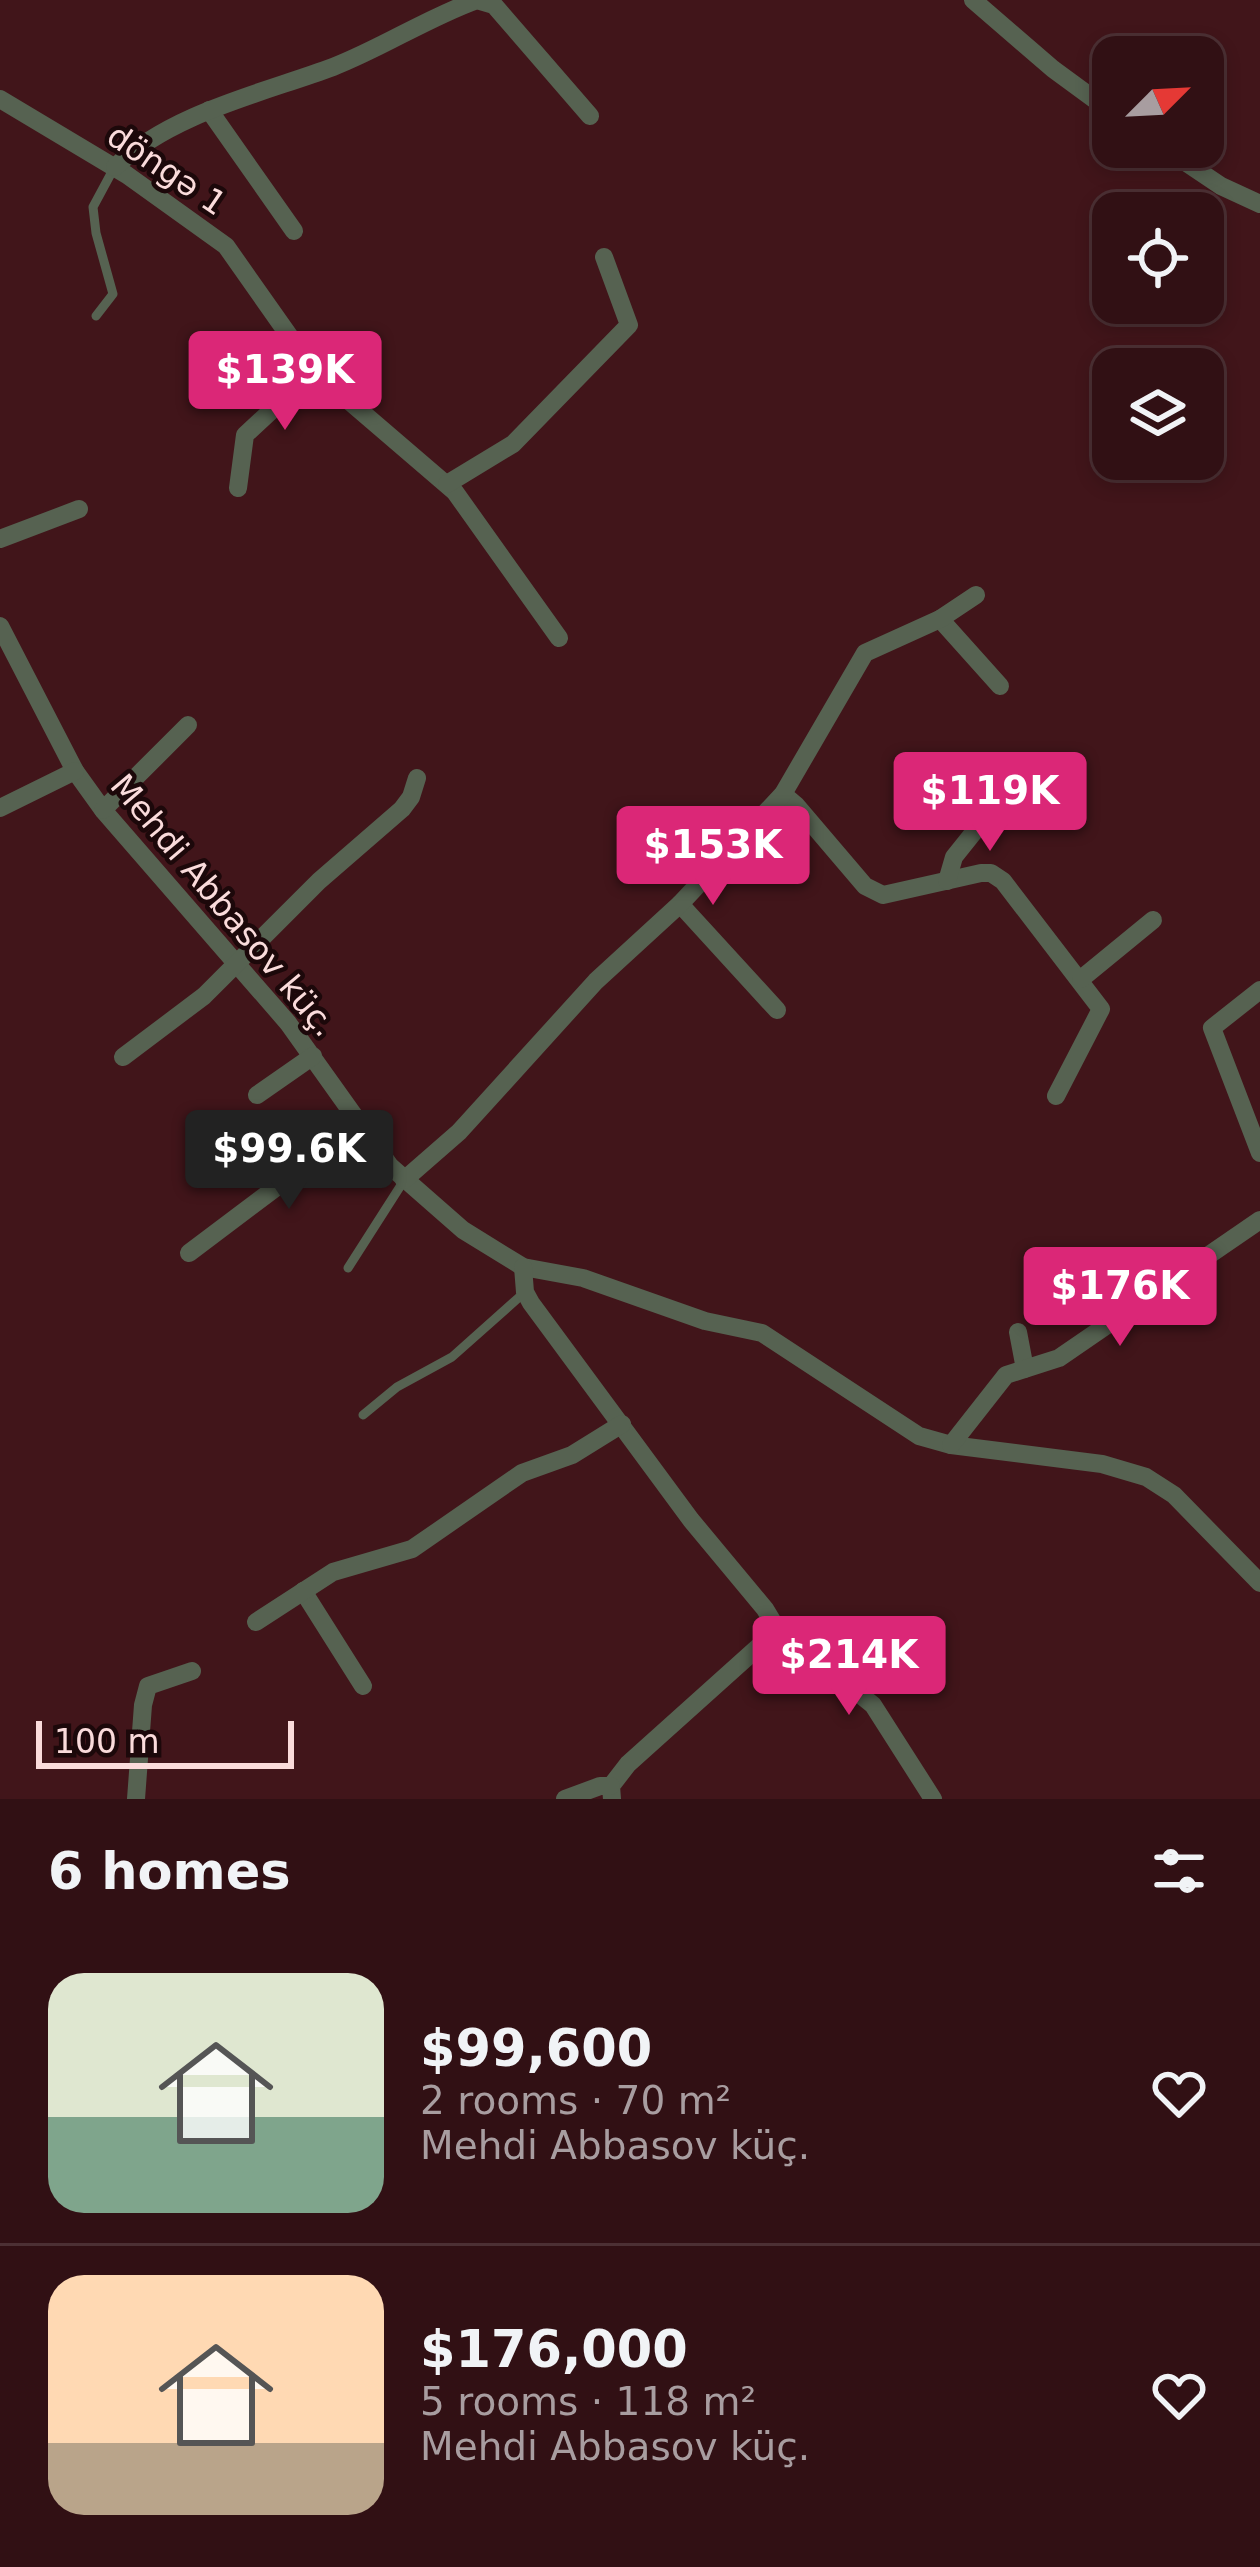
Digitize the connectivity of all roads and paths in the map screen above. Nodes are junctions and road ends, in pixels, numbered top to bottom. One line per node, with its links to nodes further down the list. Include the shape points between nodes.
1 (973, 0): 2 (street)
2 (1092, 98)
3 (0, 99): 6 (street, döngə 1)
4 (209, 110): 5 (street, via 487,0); 6 (street); 9 (street)
5 (590, 116)
6 (115, 167): 11 (lane, via 93,207 113,294); 12 (street, döngə 1, via 226,246)
7 (1194, 168): 8 (street)
8 (1256, 197)
9 (294, 231)
10 (604, 257): 13 (street, via 629,325 513,444)
11 (96, 316)
12 (314, 370): 13 (street, döngə 1); 14 (street, via 245,435)
13 (447, 484): 20 (street, döngə 1)
14 (238, 488)
15 (79, 509): 16 (street)
16 (0, 539)
17 (976, 595): 18 (street)
18 (940, 619): 21 (street); 25 (street, via 865,653)
19 (0, 626): 23 (street, Mehdi Abbasov küç.)
20 (559, 638)
21 (1000, 686)
22 (188, 725): 28 (street)
23 (75, 771): 26 (street); 28 (street, Mehdi Abbasov küç.)
24 (417, 778): 32 (street, via 402,808)
25 (783, 794): 29 (street, via 883,896); 30 (street)
26 (0, 808)
27 (994, 808): 29 (street, via 961,847)
28 (103, 810): 32 (street, Mehdi Abbasov küç.)
29 (947, 881): 33 (street, via 992,873 1003,881)
30 (680, 904): 35 (street); 42 (street)
31 (1153, 920): 33 (street)
32 (237, 962): 36 (street, Mehdi Abbasov küç.); 37 (street)
33 (1081, 979): 39 (street, via 1100,1017)
34 (1260, 990): 41 (street, via 1211,1028)
35 (777, 1010)
36 (313, 1056): 38 (street); 40 (street, Mehdi Abbasov küç.)
37 (123, 1057)
38 (257, 1094)
39 (1056, 1096)
40 (364, 1132): 42 (street, Mehdi Abbasov küç.); 44 (street)
41 (1260, 1153)
42 (404, 1180): 45 (street, Mehdi Abbasov küç.); 46 (lane)
43 (1260, 1220): 49 (street, via 1059,1358)
44 (189, 1253)
45 (523, 1267): 47 (street); 52 (street, Mehdi Abbasov küç., via 763,1333 919,1436)
46 (348, 1268)
47 (525, 1292): 50 (lane, via 452,1357); 51 (street)
48 (1018, 1332): 49 (street)
49 (1025, 1369): 52 (street, via 996,1385)
50 (363, 1415)
51 (622, 1424): 54 (street, via 522,1473 402,1554 346,1566); 56 (street)
52 (951, 1444): 53 (street, Mehdi Abbasov küç., via 1102,1464 1146,1478 1174,1495)
53 (1260, 1583)
54 (303, 1592): 55 (street); 58 (street)
55 (256, 1622)
56 (774, 1624): 59 (street, via 765,1641 628,1764); 62 (street, via 874,1705)
57 (192, 1671): 60 (street, via 148,1686)
58 (363, 1686)
59 (612, 1793): 61 (street)
60 (136, 1799)
61 (566, 1799)
62 (933, 1799)

